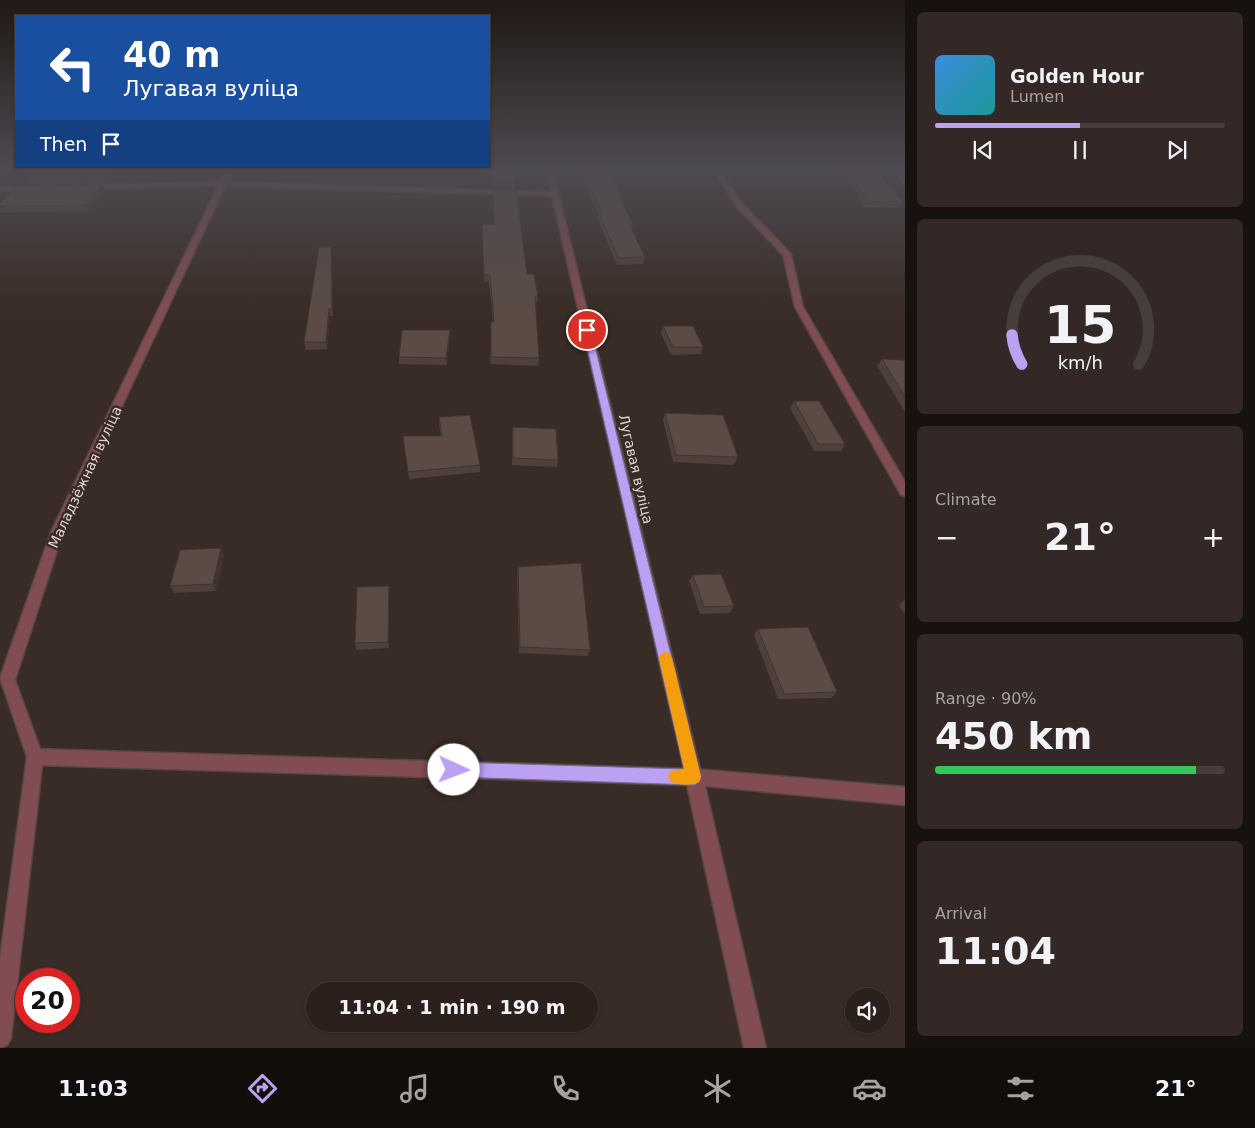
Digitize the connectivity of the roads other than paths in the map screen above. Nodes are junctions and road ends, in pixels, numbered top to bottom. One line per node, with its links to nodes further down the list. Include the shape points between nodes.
1 (207, 217): 5 (street, Маладзёжная вуліца, via 57,532 7,680)
2 (560, 217): 6 (street, Лугавая вуліца)
3 (751, 217): 4 (street, via 787,254 798,307)
4 (905, 492)
5 (36, 757): 6 (street); 8 (street, Маладзёжная вуліца)
6 (694, 777): 7 (street); 9 (street, Лугавая вуліца)
7 (905, 796)
8 (0, 1038)
9 (755, 1048)

